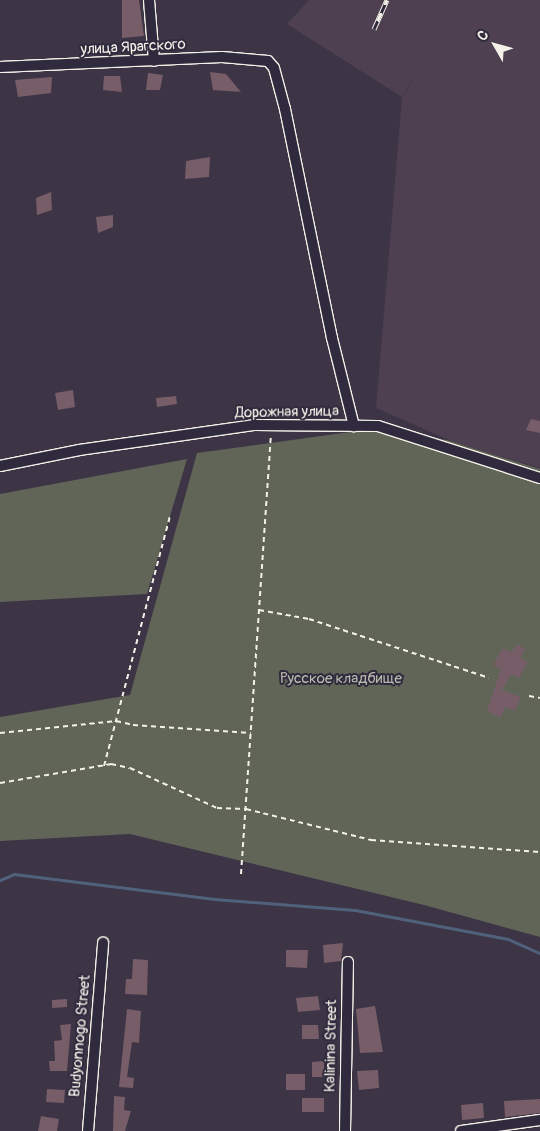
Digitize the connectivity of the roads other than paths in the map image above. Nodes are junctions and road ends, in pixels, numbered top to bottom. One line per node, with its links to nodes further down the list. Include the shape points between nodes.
1 (148, 0): 2 (street)
2 (154, 61): 3 (street, улица Ярагского); 4 (street, улица Ярагского, via 222,57 268,62 274,68)
3 (0, 67)
4 (354, 426): 5 (street, Дорожная улица, via 272,425 79,450); 6 (street, Дорожная улица, via 378,426)
5 (0, 466)
6 (540, 478)
7 (103, 943): 10 (street, Budyonnogo Street)
8 (348, 962): 11 (street, Kalinina Street)
9 (540, 1120): 12 (street)
10 (88, 1131)
11 (345, 1131)
12 (461, 1131)

